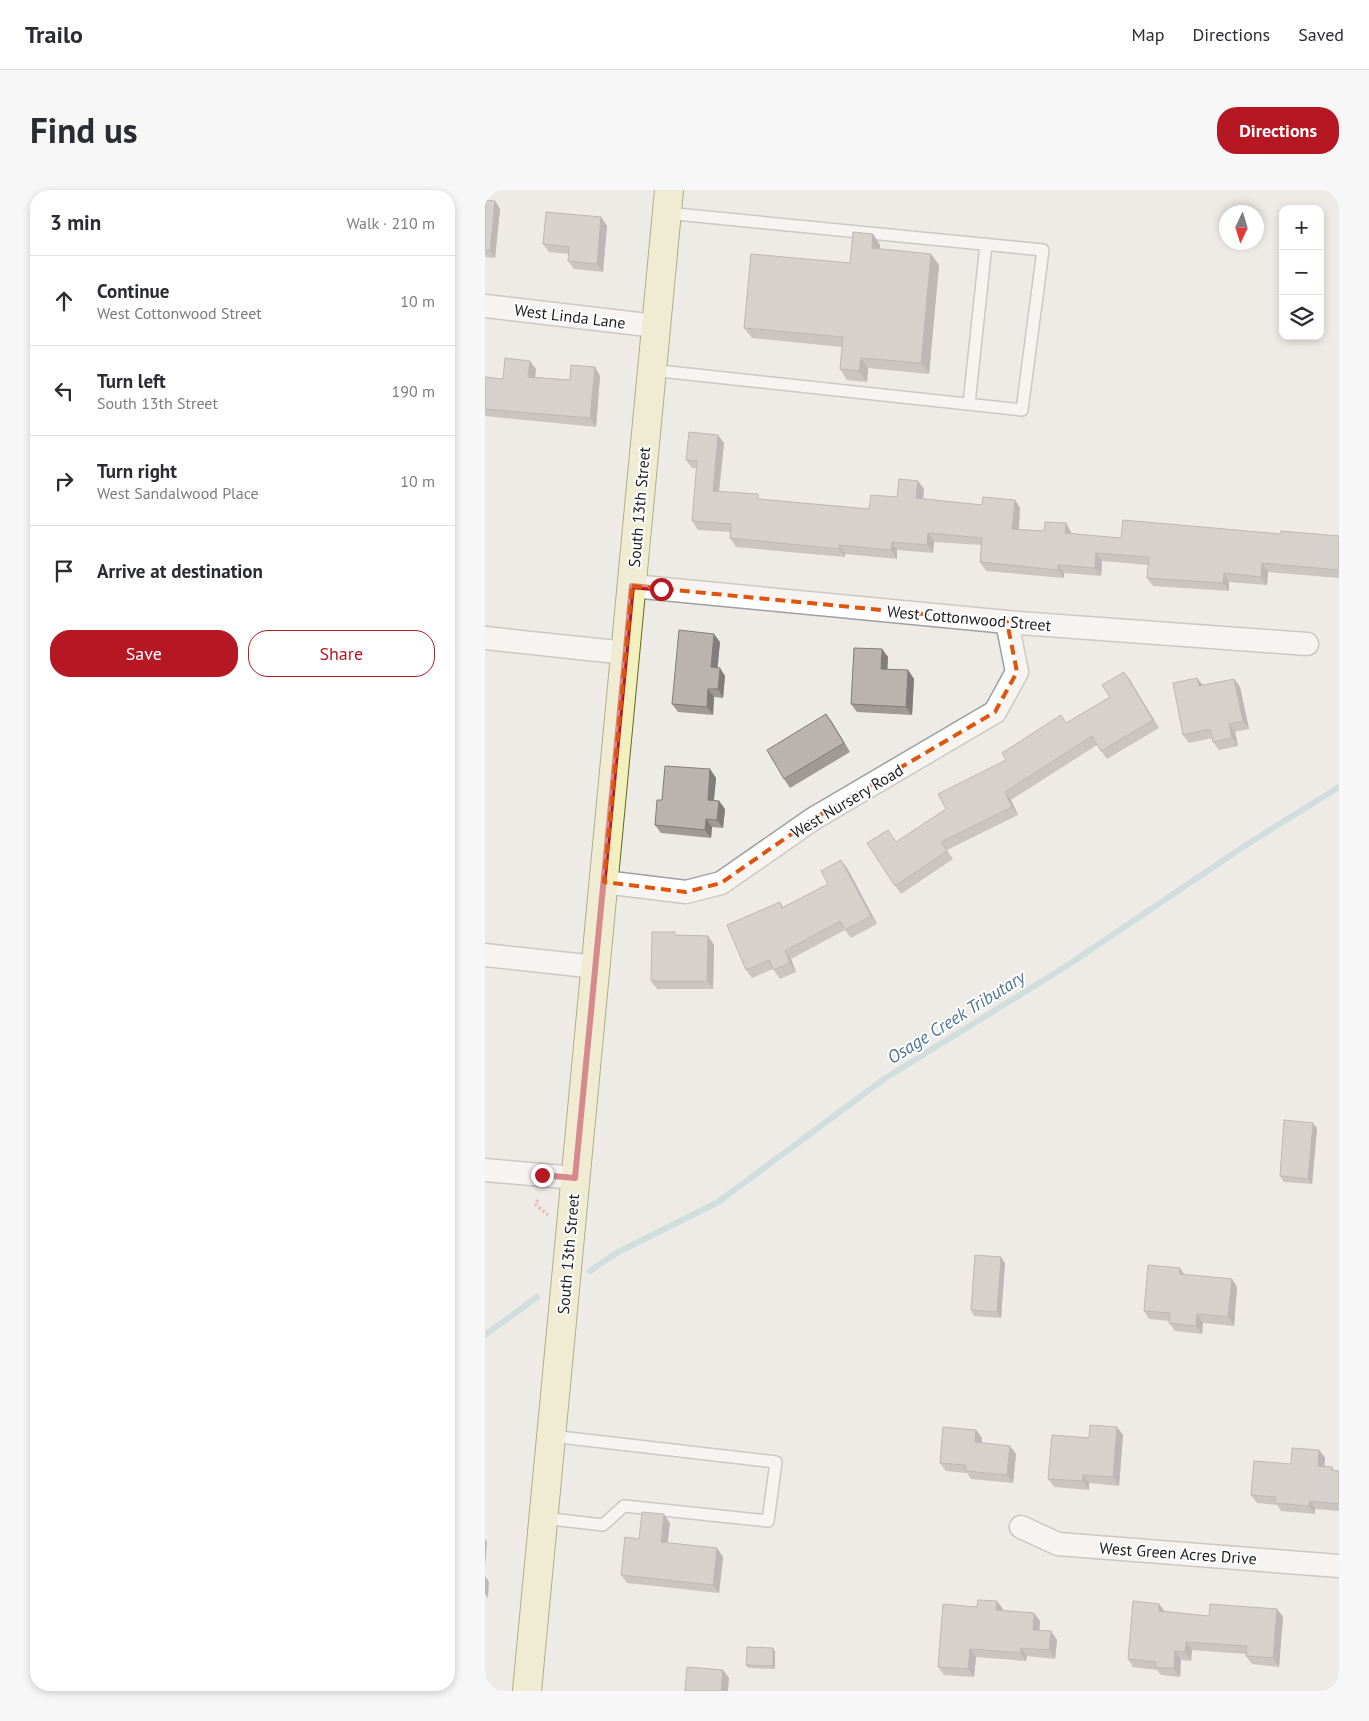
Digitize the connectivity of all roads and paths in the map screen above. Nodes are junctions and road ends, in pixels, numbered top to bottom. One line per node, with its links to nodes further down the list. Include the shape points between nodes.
1 (668, 201): 2 (lane); 4 (street, South 13th Street)
2 (985, 244): 6 (lane); 6 (lane, via 1043,250 1022,410)
3 (485, 306): 4 (street, West Linda Lane)
4 (656, 326): 5 (street, South 13th Street)
5 (651, 370): 6 (lane); 7 (street, South 13th Street)
6 (969, 404)
7 (632, 586): 8 (street, West Cottonwood Street); 11 (street, South 13th Street)
8 (1007, 622): 10 (street, West Cottonwood Street); 12 (street, West Nursery Road, via 1017,672 995,712 813,819 721,883 686,892)
9 (485, 638): 11 (street)
10 (1307, 644)
11 (626, 653): 12 (street, South 13th Street)
12 (604, 882): 14 (street, South 13th Street)
13 (485, 954): 14 (street)
14 (596, 967): 16 (street, South 13th Street)
15 (485, 1170): 16 (street)
16 (575, 1178): 17 (street, South 13th Street)
17 (551, 1436): 18 (street, South 13th Street); 18 (lane, via 776,1462 768,1521 625,1506 603,1525)
18 (543, 1518): 21 (street, South 13th Street)
19 (1021, 1527): 20 (street, West Green Acres Drive, via 1059,1544)
20 (1339, 1566)
21 (527, 1691)

